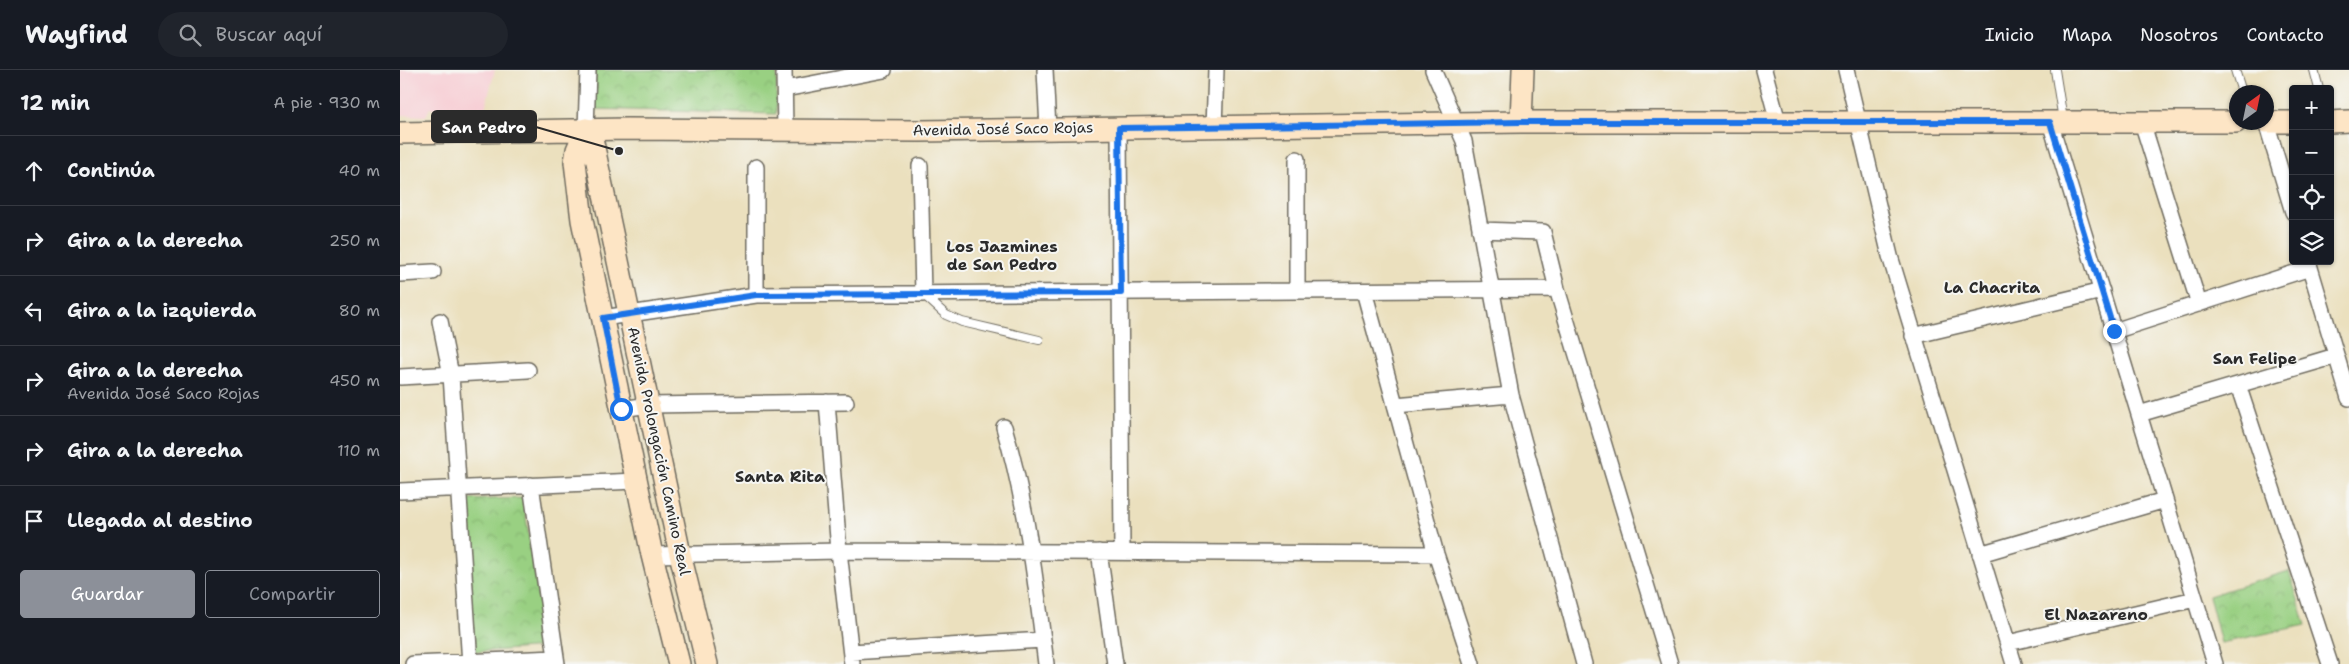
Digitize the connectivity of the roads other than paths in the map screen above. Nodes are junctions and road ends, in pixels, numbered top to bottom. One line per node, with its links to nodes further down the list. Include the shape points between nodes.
1 (588, 70): 29 (street)
2 (784, 70): 15 (street)
3 (884, 70): 15 (street)
4 (1046, 70): 30 (street)
5 (1216, 70): 27 (street)
6 (1433, 70): 17 (street)
7 (1523, 70): 18 (main road)
8 (1764, 70): 19 (street)
9 (1846, 70): 20 (street)
10 (2055, 70): 21 (lane)
11 (2235, 70): 13 (lane)
12 (2314, 70): 14 (lane)
13 (2240, 85)
14 (2318, 85)
15 (784, 89): 31 (street)
16 (2349, 121): 26 (main road)
17 (1455, 122): 18 (main road, Avenida José Saco Rojas); 27 (main road, Avenida José Saco Rojas); 38 (street, via 1464,141)
18 (1521, 122): 19 (main road, Avenida José Saco Rojas)
19 (1778, 122): 20 (main road, Avenida José Saco Rojas)
20 (1859, 122): 21 (main road, Avenida José Saco Rojas); 55 (street, via 1890,256)
21 (2057, 122): 22 (main road, Avenida José Saco Rojas); 45 (street)
22 (2142, 122): 23 (main road, Avenida José Saco Rojas); 50 (street)
23 (2229, 122)
24 (2274, 122): 25 (main road)
25 (2289, 122)
26 (2334, 122)
27 (1214, 127): 28 (main road, Avenida José Saco Rojas)
28 (1119, 128): 30 (main road, Avenida José Saco Rojas); 47 (street)
29 (586, 129): 31 (main road, Avenida José Saco Rojas); 33 (main road, Avenida José Saco Rojas); 51 (main road, Avenida Prolongación Camino Real, via 593,143); 52 (main road, Avenida Prolongación Camino Real, via 577,150 575,172)
30 (1048, 129): 31 (main road, Avenida José Saco Rojas)
31 (785, 130)
32 (2268, 130): 37 (street)
33 (400, 133)
34 (1297, 160): 46 (street)
35 (920, 166): 48 (street)
36 (756, 167): 49 (street)
37 (2289, 199)
38 (1480, 230): 42 (street, via 1543,232); 43 (street)
39 (2309, 265): 50 (street); 57 (street)
40 (433, 272): 41 (street)
41 (400, 274)
42 (1557, 289): 43 (street); 97 (street)
43 (1491, 290): 44 (street); 62 (street)
44 (1364, 291): 46 (street); 67 (street)
45 (2102, 291): 54 (street); 55 (street)
46 (1298, 292): 47 (street)
47 (1121, 293): 48 (street); 79 (street)
48 (923, 294): 49 (street); 56 (lane, via 946,315 962,322)
49 (756, 295): 51 (street)
50 (2198, 304): 54 (street)
51 (629, 313): 52 (street); 66 (main road, Avenida Prolongación Camino Real)
52 (603, 318): 68 (main road, Avenida Prolongación Camino Real)
53 (440, 322): 59 (street)
54 (2114, 331): 69 (street)
55 (1913, 336): 82 (street)
56 (1039, 340)
57 (2336, 356): 61 (street); 63 (street)
58 (528, 370): 59 (street)
59 (451, 375): 60 (street); 73 (street)
60 (400, 377)
61 (2238, 385): 69 (street); 100 (street)
62 (1512, 394): 67 (street); 96 (street)
63 (2349, 398)
64 (827, 402): 65 (street); 66 (street); 76 (street)
65 (846, 402)
66 (650, 405): 68 (street); 80 (main road, Avenida Prolongación Camino Real)
67 (1396, 405): 81 (street)
68 (621, 409): 71 (main road, Avenida Prolongación Camino Real)
69 (2139, 414): 75 (street)
70 (1004, 427): 77 (street, via 1016,469)
71 (636, 481): 72 (street); 83 (main road, Avenida Prolongación Camino Real)
72 (531, 485): 73 (street); 88 (street)
73 (459, 488): 74 (street); 89 (street)
74 (400, 491)
75 (2165, 500): 82 (street); 84 (street)
76 (839, 551): 77 (street); 80 (street); 87 (street)
77 (1032, 552): 78 (street); 85 (street)
78 (1099, 552): 79 (street); 94 (street)
79 (1122, 552): 81 (street)
80 (680, 554): 83 (street); 92 (main road, Avenida Prolongación Camino Real)
81 (1436, 554): 95 (street)
82 (1980, 554): 86 (street)
83 (652, 555): 91 (main road, Avenida Prolongación Camino Real)
84 (2195, 599): 86 (street); 99 (street)
85 (1043, 640): 87 (street); 93 (street)
86 (2008, 644): 98 (street)
87 (851, 658)
88 (556, 661): 89 (street)
89 (470, 663): 90 (street)
90 (414, 664)
91 (680, 664)
92 (707, 664)
93 (1046, 664)
94 (1115, 664)
95 (1472, 664)
96 (1584, 664)
97 (1670, 664)
98 (2014, 664)
99 (2215, 664)
100 (2330, 664)

